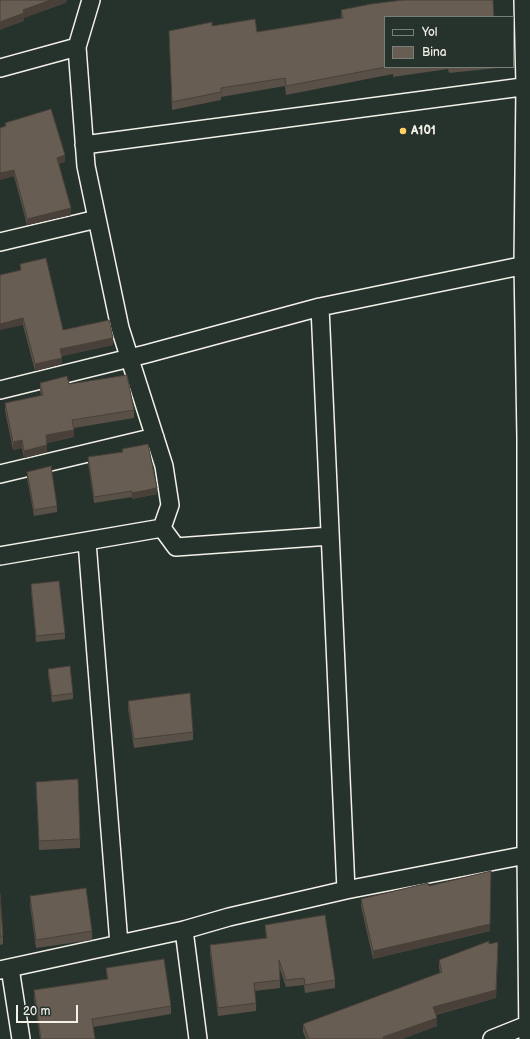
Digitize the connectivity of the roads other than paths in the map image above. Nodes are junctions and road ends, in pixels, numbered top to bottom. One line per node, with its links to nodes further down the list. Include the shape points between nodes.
1 (90, 0): 3 (street)
2 (523, 0): 5 (street)
3 (77, 47): 4 (street); 6 (street)
4 (0, 68)
5 (528, 86): 6 (street); 9 (street)
6 (84, 145): 7 (street)
7 (97, 219): 8 (street); 11 (street, via 120,328)
8 (0, 242)
9 (526, 264): 10 (street); 14 (street)
10 (320, 307): 11 (street); 17 (street)
11 (130, 358): 12 (street); 13 (street)
12 (0, 390)
13 (155, 437): 15 (street); 16 (street, via 164,466 170,505)
14 (528, 438): 20 (street)
15 (0, 474)
16 (162, 528): 17 (street, via 176,547); 18 (street)
17 (330, 536): 23 (street)
18 (87, 542): 19 (street); 25 (street)
19 (0, 556)
20 (528, 615): 21 (street)
21 (528, 794): 22 (street)
22 (526, 854): 23 (street); 27 (street)
23 (346, 890): 24 (street, via 228,917)
24 (184, 930): 25 (street); 30 (street)
25 (119, 944): 26 (street)
26 (5, 969): 29 (street)
27 (529, 979): 28 (street)
28 (527, 1032): 31 (street)
29 (21, 1039)
30 (198, 1039)
31 (492, 1039)

